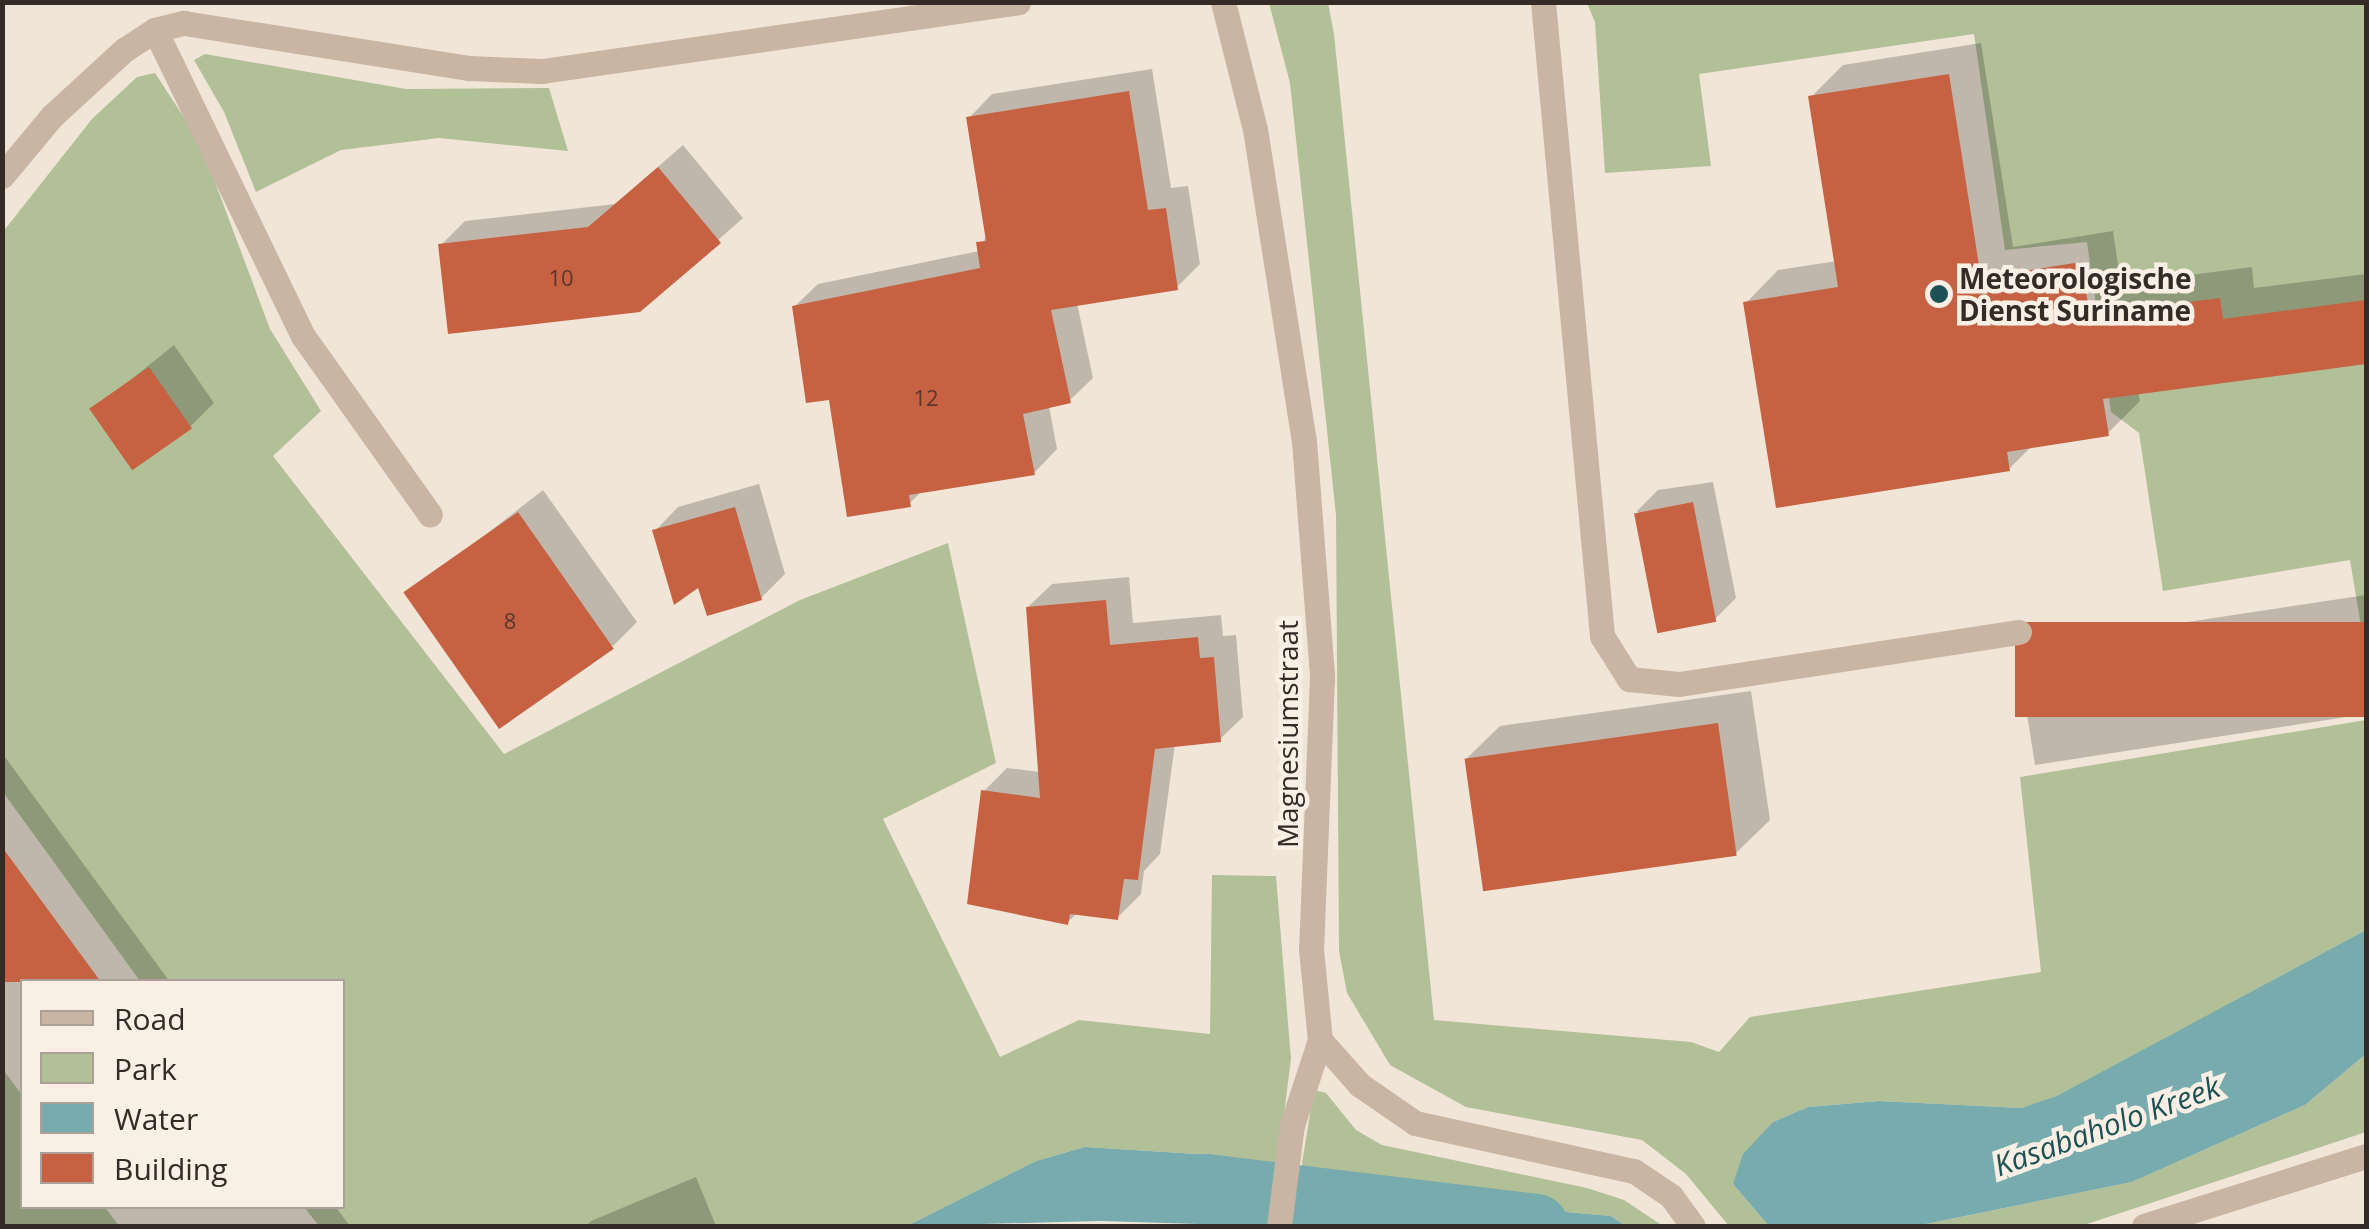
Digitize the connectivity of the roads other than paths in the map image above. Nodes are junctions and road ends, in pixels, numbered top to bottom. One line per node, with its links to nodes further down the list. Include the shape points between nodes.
1 (177, 2): 5 (street)
2 (1018, 2): 5 (street, via 542,72 469,68 184,24)
3 (1224, 2): 9 (street, Magnesiumstraat, via 1256,130 1304,440 1322,677 1311,948)
4 (1543, 2): 8 (street, via 1602,636 1629,679 1680,684)
5 (155, 30): 6 (street, via 52,116); 7 (street, via 304,336)
6 (2, 176)
7 (430, 515)
8 (2019, 632)
9 (1320, 1040): 11 (street, via 1292,1126); 12 (street, via 1360,1085 1415,1122 1634,1171 1671,1196)
10 (2366, 1156): 13 (street)
11 (1280, 1226)
12 (1693, 1226)
13 (2144, 1226)

